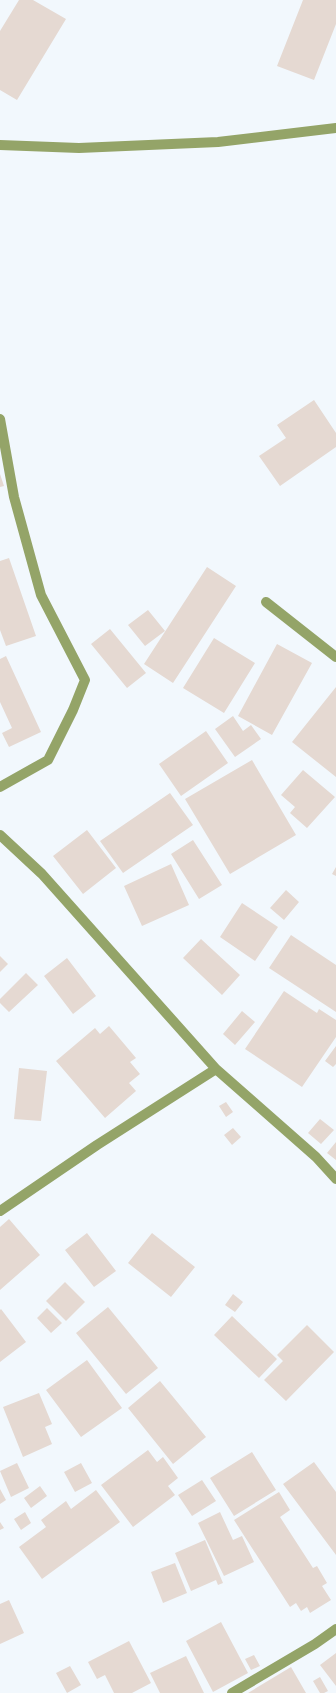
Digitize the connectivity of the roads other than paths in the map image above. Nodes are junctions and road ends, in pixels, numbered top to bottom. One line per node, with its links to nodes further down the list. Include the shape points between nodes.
1 (336, 128): 2 (street, via 218,142 79,148)
2 (0, 145)
3 (0, 419): 6 (street, via 14,497 40,595 86,680 48,760)
4 (266, 602): 5 (street)
5 (336, 657)
6 (0, 787)
7 (0, 835): 8 (street, via 42,874)
8 (216, 1069): 9 (street, via 316,1157); 10 (street)
9 (336, 1179)
10 (0, 1211)
11 (336, 1629): 12 (street)
12 (232, 1693)

